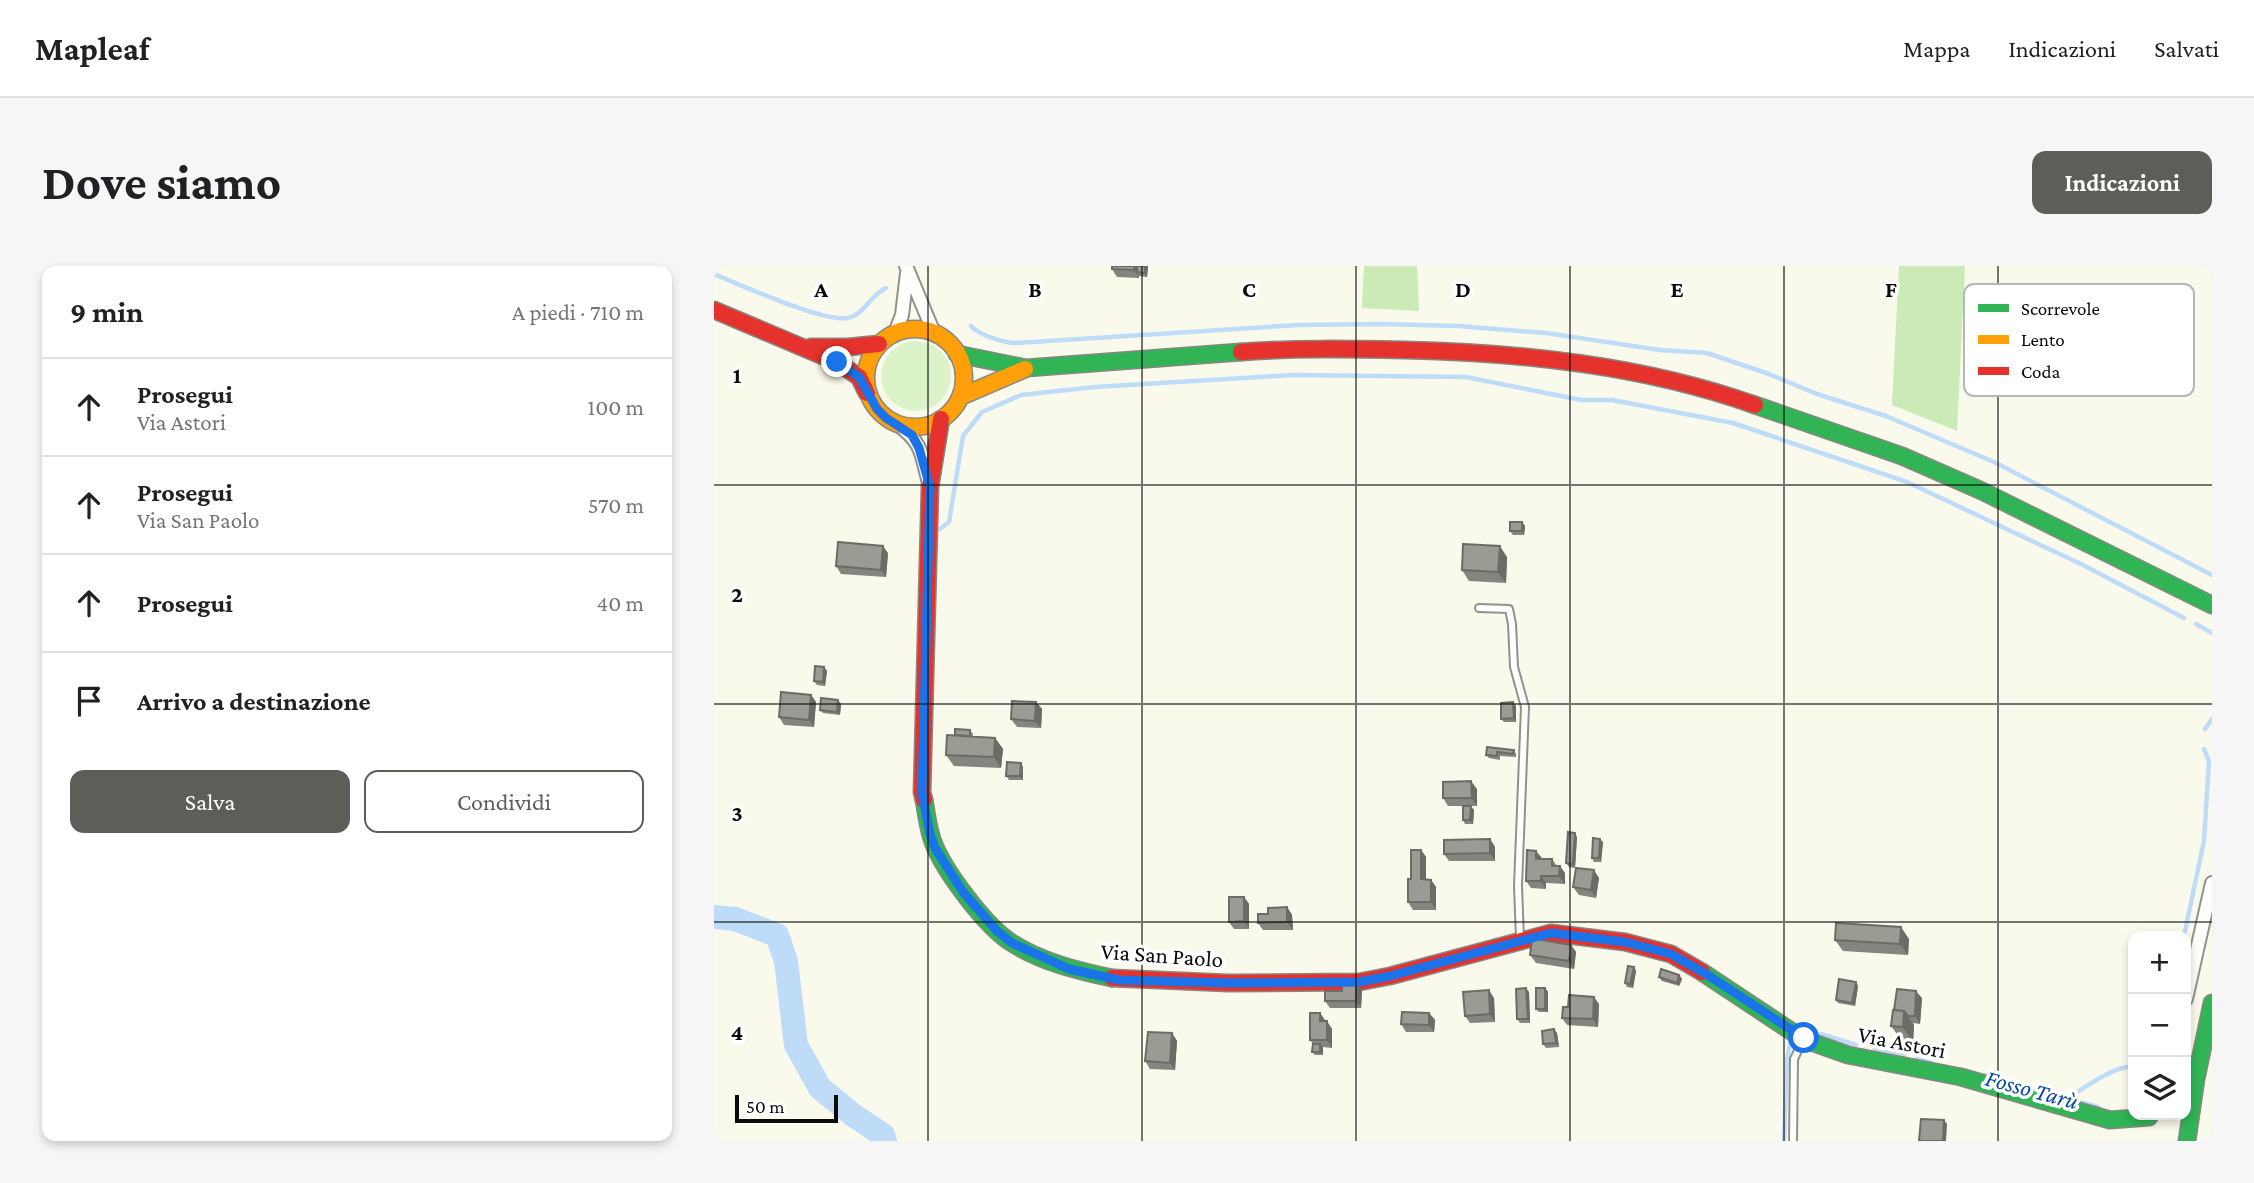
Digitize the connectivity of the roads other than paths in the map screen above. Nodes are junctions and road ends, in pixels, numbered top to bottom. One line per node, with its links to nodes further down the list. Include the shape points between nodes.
1 (907, 269): 3 (street, via 902,315); 4 (street)
2 (714, 310): 6 (main road)
3 (895, 333): 4 (main road, via 921,329); 5 (main road)
4 (934, 333): 7 (main road)
5 (879, 344): 6 (main road); 10 (main road, via 866,370)
6 (803, 346): 10 (main road, via 859,377)
7 (957, 354): 8 (main road); 9 (main road, via 963,368)
8 (1026, 368): 9 (main road); 14 (main road, via 1367,349 1534,356 1605,367 1739,399 1902,456)
9 (960, 397): 11 (main road)
10 (870, 399): 12 (main road)
11 (941, 419): 12 (main road, via 912,427); 13 (main road, Via San Paolo)
12 (897, 424): 13 (street, Via San Paolo, via 912,435 919,448)
13 (930, 487): 17 (main road, Via San Paolo, via 922,793 935,848 963,892 1012,943 1069,969 1119,980 1228,983 1359,982)
14 (2212, 605)
15 (1479, 608): 17 (lane, via 1509,609 1514,667 1525,707)
16 (2212, 883): 19 (street)
17 (1520, 941): 18 (main road, Via San Paolo, via 1551,933)
18 (1625, 942): 21 (main road, Via Astori, via 1671,954)
19 (2187, 994)
20 (2212, 1003): 24 (main road)
21 (1804, 1038): 22 (main road, Via Astori, via 1848,1055 1961,1077 2110,1120); 23 (lane, via 1794,1059)
22 (2128, 1119)
23 (1793, 1141)
24 (2187, 1141)

